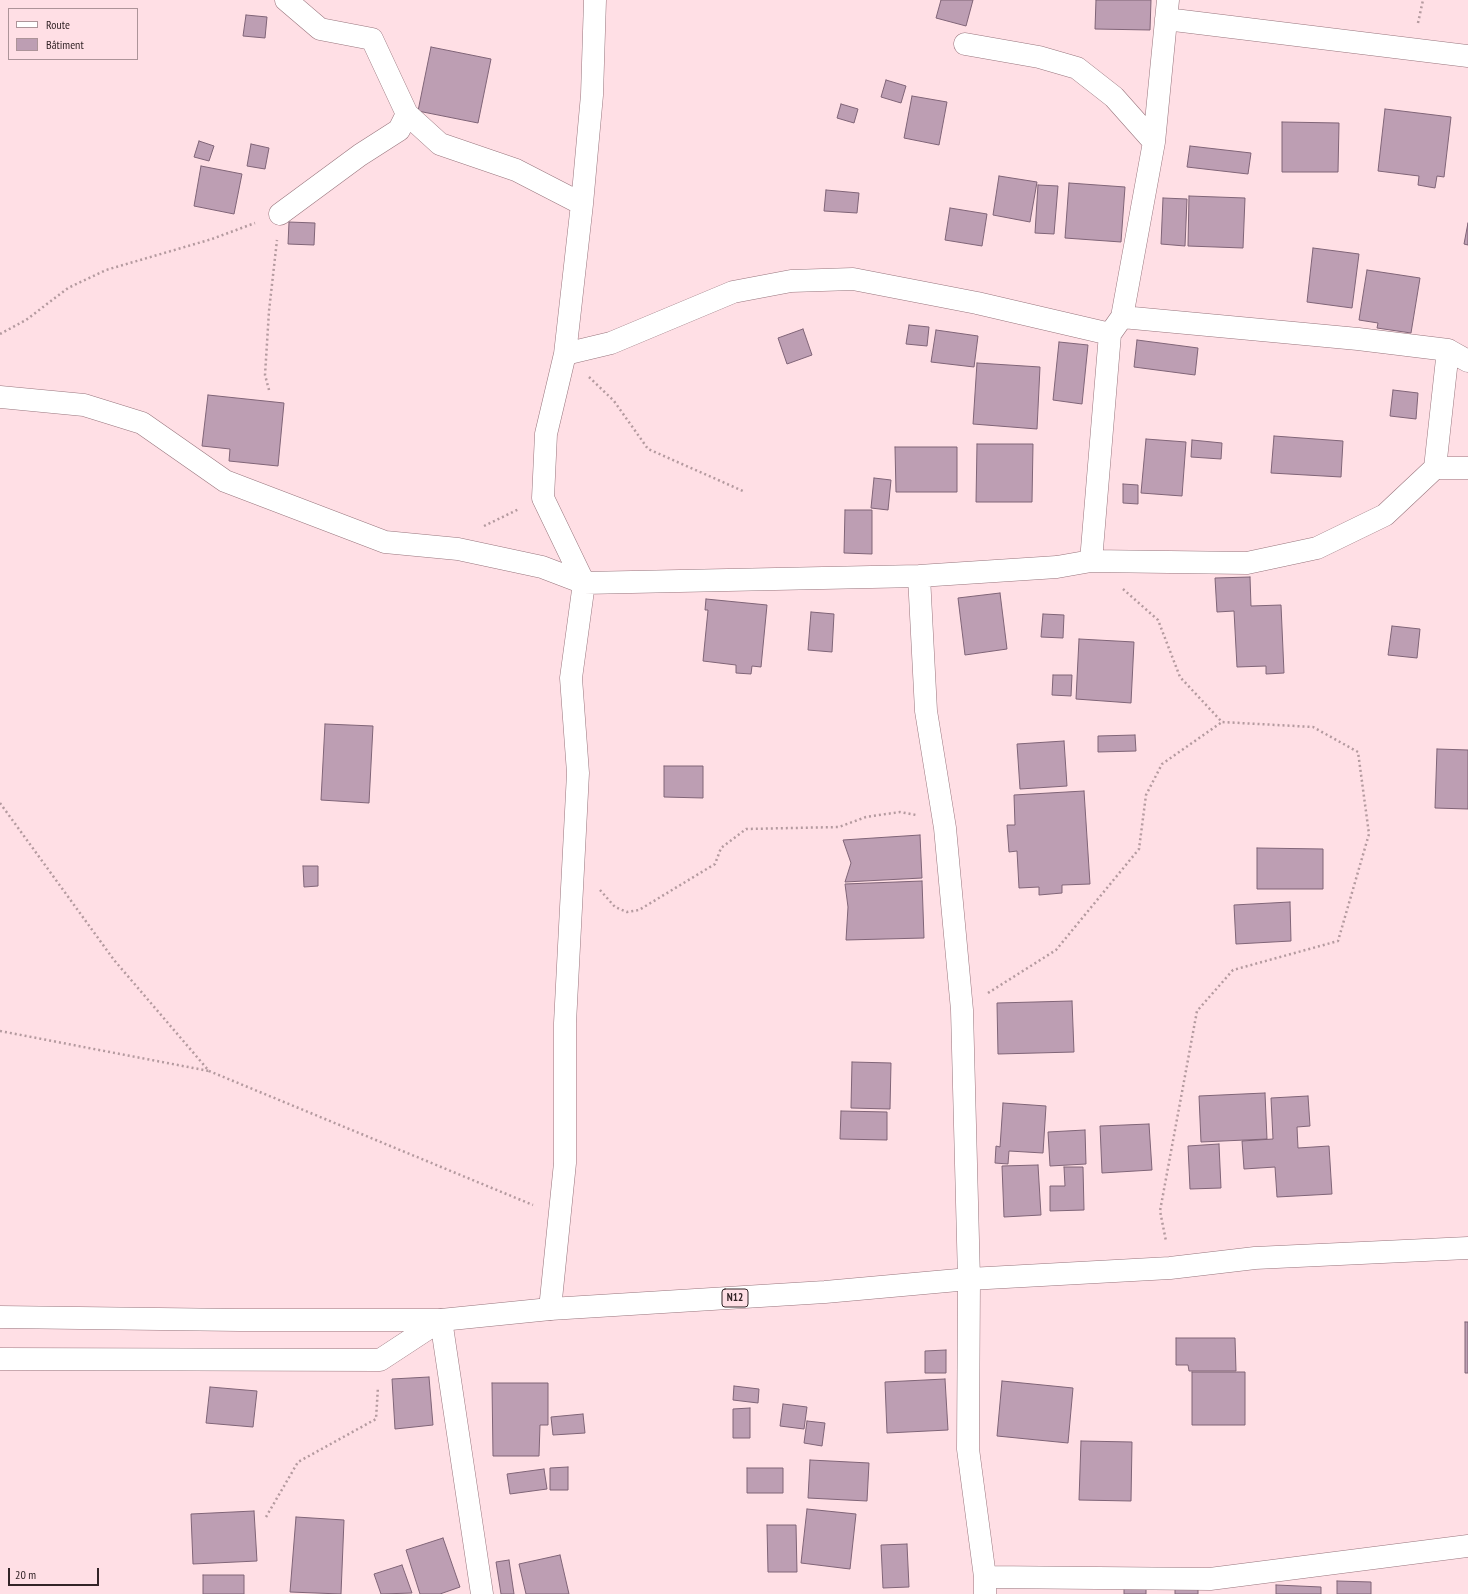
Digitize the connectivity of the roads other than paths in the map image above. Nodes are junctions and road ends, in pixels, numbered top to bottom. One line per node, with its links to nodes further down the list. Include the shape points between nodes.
1 (286, 0): 6 (street, via 320,29 372,39)
2 (590, 4): 8 (street, via 594,56)
3 (1167, 10): 5 (street); 7 (street)
4 (965, 44): 7 (street, via 1039,57 1077,68 1114,96)
5 (1468, 56)
6 (407, 114): 8 (street, via 440,144 516,170); 9 (street, via 399,130 360,154)
7 (1154, 142): 10 (street)
8 (582, 204): 12 (street)
9 (280, 214)
10 (1116, 325): 11 (street, via 1350,339); 12 (street, via 977,303 853,279 791,281 733,292 611,344); 17 (street)
11 (1448, 350): 13 (street); 15 (street)
12 (565, 354): 19 (street, via 546,434 543,498)
13 (1468, 362)
14 (0, 397): 19 (street, via 84,405 142,423 225,481 385,542 458,549 542,567)
15 (1435, 468): 16 (street); 17 (street, via 1385,515 1317,548 1247,562)
16 (1468, 468)
17 (1091, 561): 18 (street, via 1057,567)
18 (919, 576): 19 (street); 21 (street, via 926,711 945,828 962,1010)
19 (584, 583): 22 (street, via 571,678 578,773 565,1023 565,1162)
20 (1468, 1248): 21 (street, N12, via 1255,1258 1170,1268)
21 (969, 1279): 22 (street, N12, via 825,1292); 27 (street, via 968,1449)
22 (550, 1309): 24 (street, N12)
23 (0, 1317): 24 (street, N12)
24 (441, 1320): 25 (street, via 380,1360); 28 (street)
25 (0, 1359)
26 (1468, 1546): 27 (street, via 1210,1579)
27 (985, 1586)
28 (482, 1594)

